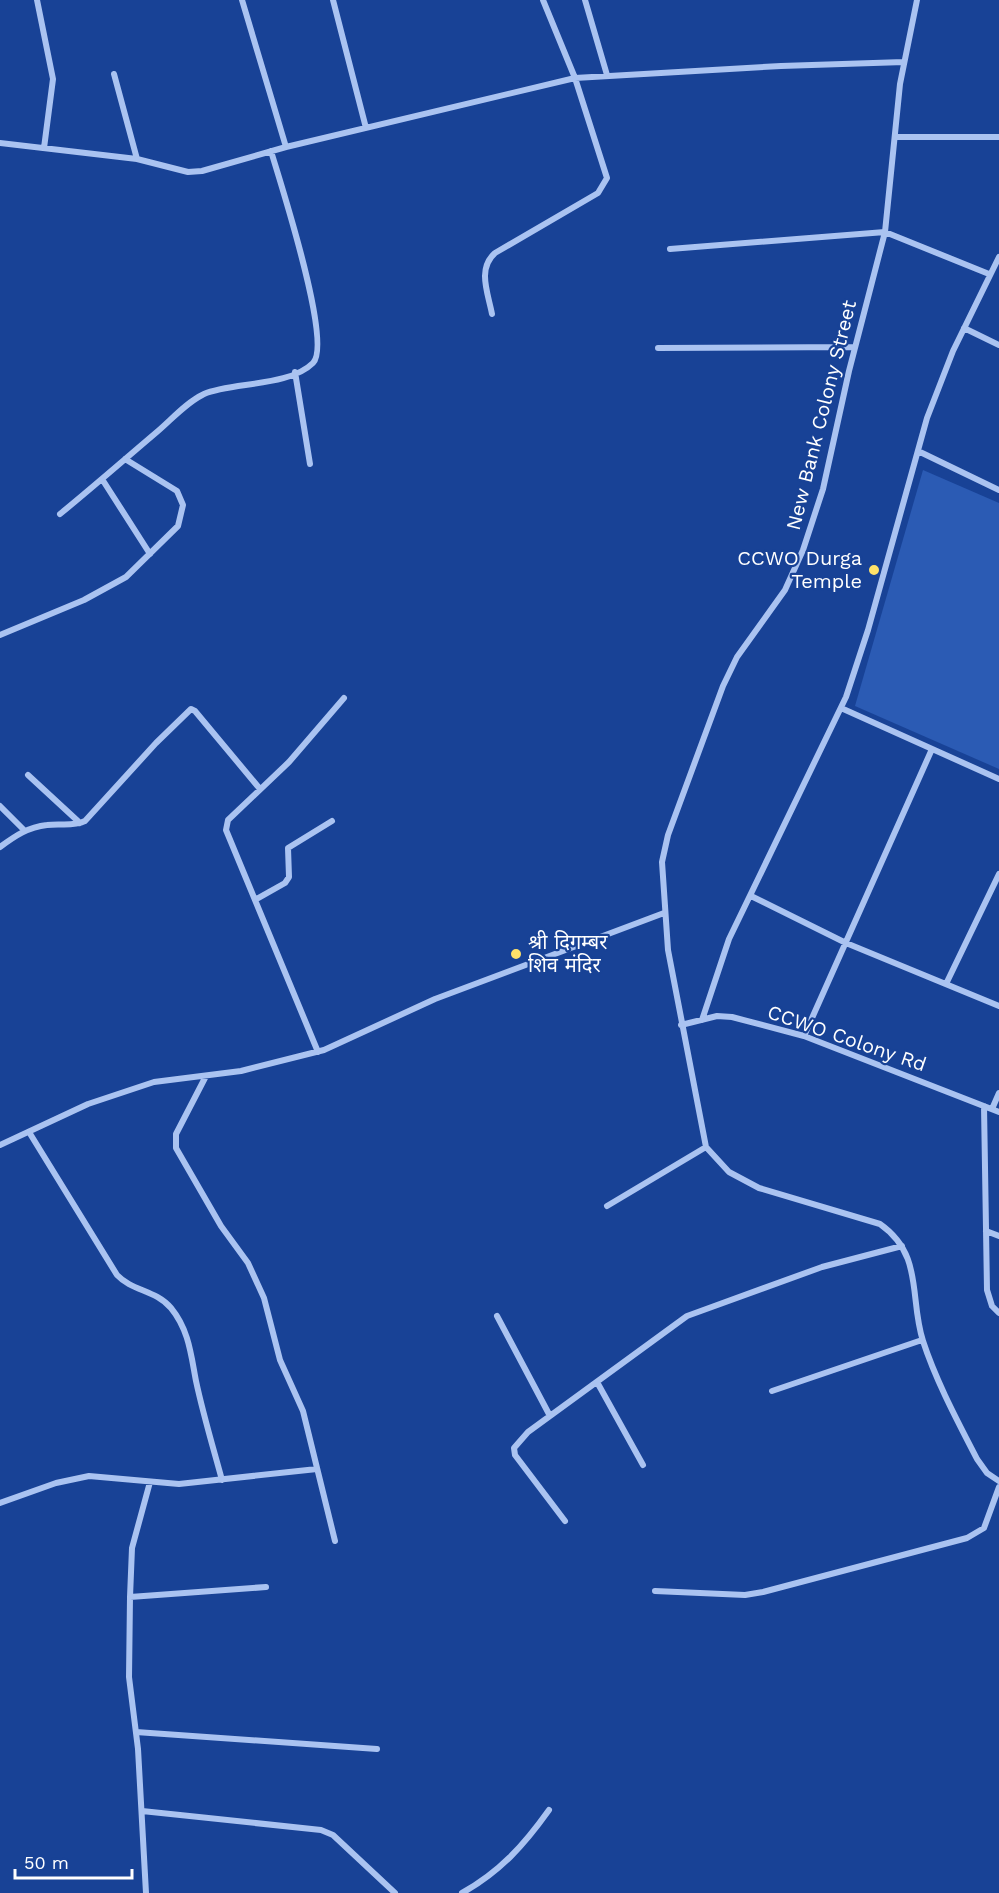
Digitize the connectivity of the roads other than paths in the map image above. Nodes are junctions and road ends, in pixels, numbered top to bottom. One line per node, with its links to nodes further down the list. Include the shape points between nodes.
1 (37, 0): 16 (street, via 52,79)
2 (242, 0): 15 (street)
3 (333, 0): 11 (street)
4 (543, 0): 10 (street)
5 (585, 0): 9 (street)
6 (917, 0): 7 (street, New Bank Colony Street)
7 (904, 62): 9 (street); 12 (street, New Bank Colony Street)
8 (114, 74): 18 (street)
9 (607, 75): 10 (street)
10 (576, 78): 11 (street); 23 (street, via 607,178 605,185 487,260 484,268)
11 (366, 128): 15 (street)
12 (896, 137): 13 (street); 19 (street, New Bank Colony Street)
13 (999, 137)
14 (0, 143): 16 (street)
15 (286, 147): 17 (street)
16 (44, 148): 18 (street)
17 (271, 151): 18 (street, via 188,172); 28 (street, via 310,290 316,327 314,363)
18 (137, 159)
19 (885, 232): 20 (street); 22 (street); 26 (street, New Bank Colony Street)
20 (670, 249)
21 (999, 257): 22 (street)
22 (989, 274): 24 (street)
23 (492, 314)
24 (964, 328): 25 (street); 29 (street, via 927,418)
25 (999, 345)
26 (855, 347): 27 (street); 51 (street, New Bank Colony Street, via 823,489 803,550 785,590 737,657 723,686 668,835 662,862)
27 (658, 348)
28 (296, 372): 30 (street, via 262,384 204,393); 31 (street)
29 (918, 451): 33 (street); 38 (street, via 868,630)
30 (125, 459): 32 (street); 35 (street, via 162,479 182,498 178,526)
31 (310, 465)
32 (102, 479): 34 (street); 35 (street)
33 (999, 490)
34 (60, 514)
35 (150, 554): 36 (street, via 126,577 95,594)
36 (0, 635)
37 (344, 698): 42 (street)
38 (841, 708): 39 (street); 49 (street)
39 (932, 749): 41 (street); 52 (street)
40 (28, 775): 45 (street)
41 (999, 779)
42 (260, 789): 45 (street, via 190,709 94,813); 50 (street, via 228,820 226,830)
43 (0, 806): 46 (street)
44 (332, 821): 50 (street, via 292,843 287,854 289,878)
45 (80, 823): 46 (street, via 49,824)
46 (24, 831): 47 (street)
47 (0, 847)
48 (999, 874): 53 (street)
49 (751, 896): 52 (street); 55 (street, via 718,966)
50 (255, 900): 58 (street)
51 (664, 913): 56 (street, New Bank Colony Street); 58 (street, via 435,999)
52 (846, 942): 53 (street); 57 (street)
53 (946, 984): 54 (street)
54 (999, 1006)
55 (702, 1020): 56 (street, CCWO Colony Rd); 57 (street, CCWO Colony Rd, via 732,1017)
56 (681, 1025): 66 (street, New Bank Colony Street)
57 (804, 1036): 61 (street, CCWO Colony Rd)
58 (318, 1052): 59 (street)
59 (206, 1076): 64 (street, via 154,1082 88,1104); 78 (street, via 179,1126 176,1148 256,1279 283,1369 303,1412)
60 (999, 1093): 62 (street)
61 (984, 1106): 62 (street, CCWO Colony Rd); 68 (street)
62 (992, 1110): 63 (street, CCWO Colony Rd)
63 (999, 1113)
64 (28, 1132): 65 (street); 79 (street, via 117,1275 126,1285 158,1296 181,1321)
65 (0, 1145)
66 (706, 1147): 67 (street); 70 (street, via 729,1172 759,1188 880,1224)
67 (607, 1206)
68 (986, 1231): 69 (street); 71 (street, via 987,1290)
69 (999, 1236)
70 (902, 1246): 73 (street, via 910,1263); 74 (street, via 822,1267 700,1310)
71 (999, 1313)
72 (497, 1316): 76 (street)
73 (922, 1340): 75 (street); 80 (street, via 977,1459)
74 (597, 1382): 76 (street); 77 (street)
75 (772, 1391)
76 (550, 1416): 84 (street, via 519,1441 514,1455)
77 (643, 1466)
78 (317, 1469): 79 (street); 85 (street)
79 (222, 1480): 81 (street)
80 (999, 1481)
81 (150, 1482): 83 (street, via 89,1476); 88 (street, via 132,1548)
82 (999, 1487): 87 (street, via 984,1528 967,1538 763,1592 745,1595)
83 (0, 1503)
84 (565, 1521)
85 (335, 1541)
86 (266, 1587): 88 (street)
87 (655, 1591)
88 (130, 1597): 89 (street, via 129,1677)
89 (136, 1732): 90 (street); 92 (street)
90 (376, 1749)
91 (549, 1810): 95 (street, via 508,1861 488,1879)
92 (142, 1811): 93 (street); 94 (street, via 321,1830 333,1835)
93 (146, 1893)
94 (395, 1893)
95 (462, 1893)

